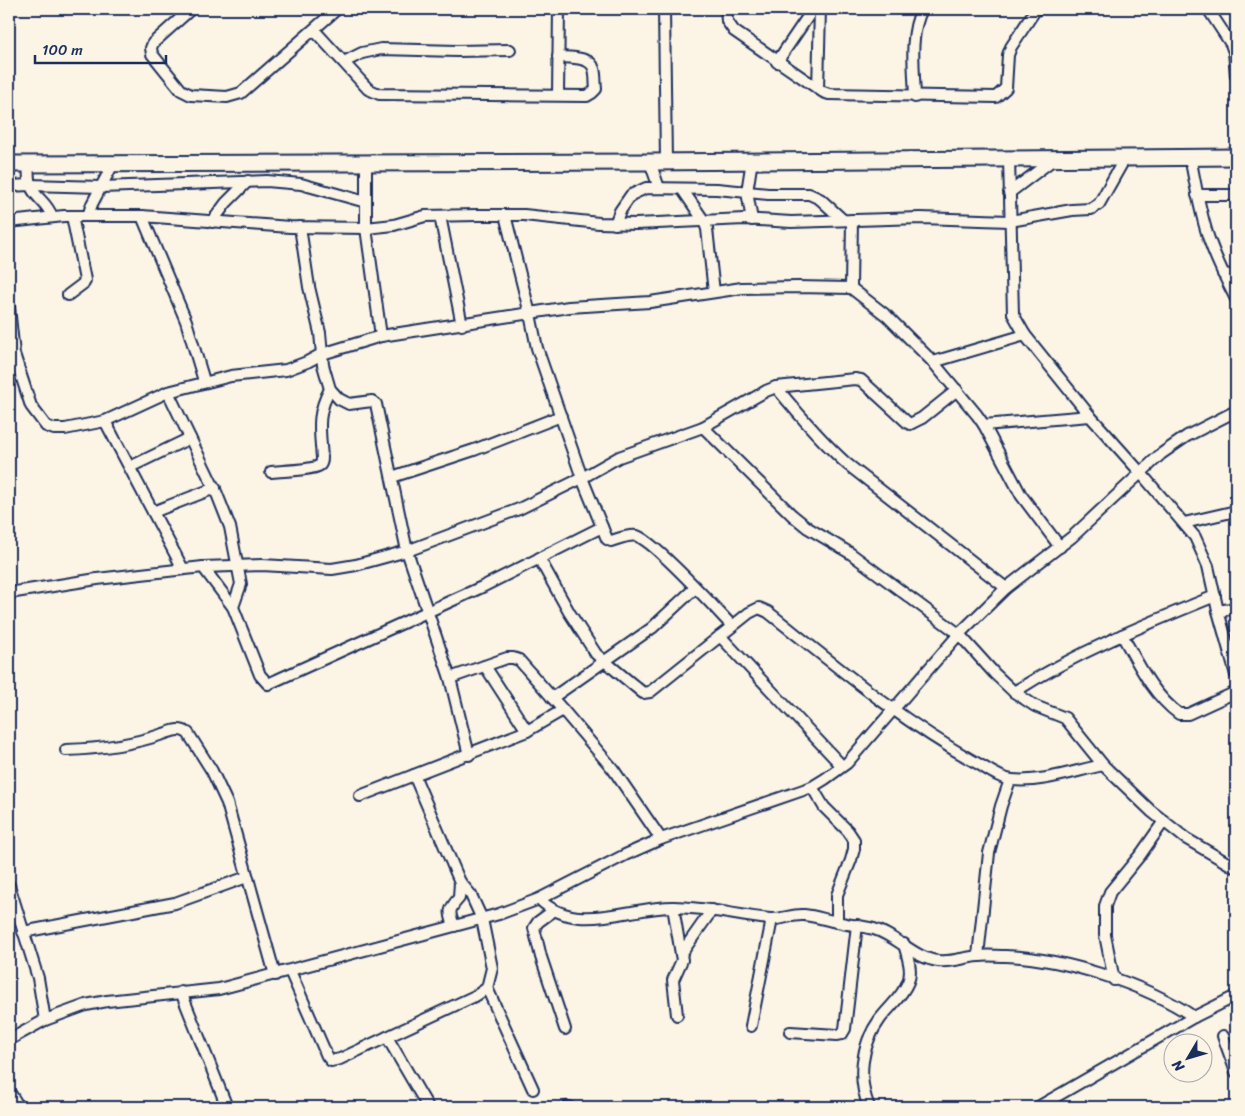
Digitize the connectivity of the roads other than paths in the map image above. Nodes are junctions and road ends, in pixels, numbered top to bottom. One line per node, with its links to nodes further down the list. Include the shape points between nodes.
1 (191, 9): 11 (street, via 151,48 152,54 181,90 191,96 227,97 241,93)
2 (337, 9): 11 (street)
3 (559, 9): 13 (street)
4 (664, 9): 26 (street)
5 (726, 9): 15 (street, via 727,21 734,31)
6 (813, 9): 15 (street)
7 (820, 9): 17 (street)
8 (922, 9): 19 (street, via 917,18 914,39)
9 (1036, 9): 19 (street, via 1011,47 1006,88 1002,93 996,97)
10 (1208, 9): 16 (street, via 1231,44)
11 (314, 30): 14 (street)
12 (510, 50): 14 (street, via 381,49)
13 (558, 57): 18 (street); 18 (street, via 590,63 594,67 596,89 587,96)
14 (344, 62): 18 (street, via 368,89 379,94)
15 (778, 62): 17 (street)
16 (1236, 76)
17 (818, 90): 19 (street, via 829,94)
18 (558, 95)
19 (915, 97)
20 (1236, 157): 23 (main road)
21 (1055, 158): 22 (main road); 24 (main road); 39 (street)
22 (1125, 158): 23 (main road); 52 (street, via 1096,207)
23 (1190, 158): 41 (street)
24 (1008, 159): 25 (main road); 39 (street)
25 (752, 160): 26 (main road); 38 (street)
26 (666, 161): 28 (main road)
27 (366, 162): 28 (main road); 31 (main road); 42 (street)
28 (650, 162): 36 (street)
29 (9, 164): 30 (main road)
30 (28, 164): 31 (main road); 33 (street)
31 (113, 164): 35 (street)
32 (248, 181): 35 (street); 42 (street, via 301,184); 54 (street)
33 (30, 185): 34 (street); 35 (street); 48 (street)
34 (9, 186)
35 (100, 187): 45 (street)
36 (659, 188): 37 (street); 55 (street, via 646,188 631,195)
37 (682, 189): 38 (street); 51 (street)
38 (747, 192): 49 (street); 50 (street, via 814,195)
39 (1009, 193): 52 (street)
40 (1236, 195): 41 (street)
41 (1197, 196): 58 (street)
42 (366, 202): 57 (street)
43 (505, 215): 47 (street); 55 (street); 65 (street)
44 (72, 216): 45 (street); 48 (street); 62 (street, via 85,280)
45 (88, 216): 46 (street)
46 (142, 216): 54 (street); 71 (street, via 186,321)
47 (440, 216): 57 (street); 66 (street)
48 (52, 217): 53 (street)
49 (752, 220): 50 (street); 51 (street)
50 (848, 220): 52 (street); 60 (street)
51 (704, 221): 55 (street); 61 (street)
52 (1010, 221): 67 (street, via 1013,314)
53 (9, 222)
54 (212, 222): 56 (street)
55 (615, 224)
56 (300, 227): 57 (street); 69 (street)
57 (366, 228): 68 (street)
58 (1223, 274): 59 (street); 63 (street)
59 (1236, 276)
60 (851, 288): 61 (street, via 757,288); 70 (street, via 887,316)
61 (714, 292): 65 (street)
62 (68, 296)
63 (1236, 299)
64 (9, 307): 79 (street, via 14,354 31,406 46,426 65,429)
65 (530, 314): 66 (street); 77 (street, via 537,348)
66 (462, 325): 68 (street)
67 (1024, 335): 70 (street); 78 (street)
68 (381, 336): 69 (street)
69 (322, 354): 71 (street, via 286,370); 73 (street)
70 (933, 362): 74 (street)
71 (204, 381): 75 (street)
72 (776, 387): 74 (street, via 861,380 910,424); 81 (street); 100 (street, via 825,445)
73 (330, 389): 84 (street, via 320,415 321,464); 86 (street, via 348,404 372,401 376,404)
74 (957, 390): 80 (street)
75 (168, 392): 79 (street); 82 (street)
76 (1236, 411): 85 (street, via 1172,445)
77 (561, 416): 86 (street, via 450,459); 87 (street)
78 (1090, 416): 80 (street); 85 (street)
79 (105, 420): 83 (street)
80 (984, 425): 93 (street, via 1021,495)
81 (704, 428): 87 (street, via 619,457); 108 (street, via 808,528 850,553)
82 (190, 438): 83 (street); 88 (street)
83 (130, 467): 90 (street)
84 (271, 472)
85 (1140, 472): 91 (street); 93 (street)
86 (392, 477): 94 (street)
87 (582, 478): 92 (street); 94 (street, via 520,509)
88 (215, 488): 90 (street); 96 (street, via 230,528)
89 (1236, 510): 91 (street)
90 (153, 512): 98 (street)
91 (1184, 523): 102 (street, via 1203,552)
92 (602, 527): 95 (street); 99 (street, via 611,541 635,536 641,538)
93 (1060, 547): 100 (street)
94 (407, 551): 96 (street, via 332,569); 106 (street)
95 (538, 558): 106 (street); 111 (street, via 574,620)
96 (236, 565): 97 (street); 103 (street, via 241,584)
97 (203, 567): 98 (street); 103 (street)
98 (183, 569): 101 (street)
99 (695, 588): 107 (street); 111 (street, via 652,628)
100 (1006, 588): 108 (street)
101 (9, 594)
102 (1215, 596): 105 (street); 109 (street)
103 (234, 608): 106 (street, via 260,675 268,684)
104 (1236, 608): 105 (street)
105 (1218, 611): 113 (street)
106 (427, 613): 114 (street)
107 (732, 626): 110 (street); 119 (street, via 754,609 763,609)
108 (959, 634): 115 (street); 119 (street)
109 (1122, 635): 115 (street); 116 (street, via 1159,696 1179,714 1188,714)
110 (720, 636): 111 (street, via 646,694); 124 (street)
111 (604, 661): 117 (street)
112 (484, 666): 114 (street); 117 (street, via 507,658 519,660); 120 (street)
113 (1236, 674)
114 (450, 678): 122 (street)
115 (1014, 692): 123 (street, via 1035,706 1064,718)
116 (1236, 692)
117 (552, 698): 118 (street)
118 (563, 710): 120 (street); 130 (street, via 614,768)
119 (893, 711): 124 (street); 126 (street, via 940,743)
120 (527, 731): 122 (street)
121 (66, 750): 132 (street, via 111,747 176,729 183,730 192,738 222,791)
122 (469, 755): 125 (street)
123 (1103, 765): 126 (street, via 1045,778); 129 (street)
124 (842, 766): 127 (street)
125 (414, 775): 128 (street); 133 (street)
126 (1010, 780): 147 (street, via 989,853)
127 (812, 787): 130 (street); 141 (street, via 824,807 854,840 851,860 837,895)
128 (360, 796)
129 (1164, 821): 131 (street, via 1185,838); 150 (street, via 1110,892 1105,906 1105,935)
130 (662, 839): 135 (street)
131 (1236, 868)
132 (247, 878): 144 (street, via 175,903); 149 (street)
133 (460, 882): 139 (street); 143 (street, via 459,898 450,910)
134 (9, 885): 144 (street)
135 (539, 899): 137 (street); 139 (street)
136 (674, 907): 137 (street, via 591,918); 138 (street); 146 (street)
137 (552, 910): 158 (street, via 534,928)
138 (712, 910): 140 (street); 146 (street)
139 (482, 919): 143 (street); 151 (street, via 492,968)
140 (772, 919): 141 (street, via 803,914); 157 (street)
141 (837, 922): 142 (street)
142 (857, 925): 145 (street); 159 (street, via 846,1029 837,1035)
143 (454, 926): 148 (street)
144 (23, 932): 156 (street, via 38,978)
145 (904, 944): 147 (street, via 919,955 940,962); 169 (street, via 910,967 908,982 879,1021 864,1051 862,1079)
146 (681, 954): 154 (street, via 682,965 673,980)
147 (978, 956): 150 (street, via 1041,959)
148 (290, 972): 149 (street); 161 (street, via 331,1061)
149 (275, 975): 152 (street, via 220,990)
150 (1114, 980): 155 (street, via 1158,997)
151 (487, 988): 161 (street); 164 (street)
152 (181, 992): 156 (street, via 86,1005); 167 (street)
153 (1236, 996): 155 (street)
154 (677, 1016)
155 (1194, 1017): 170 (street)
156 (45, 1020): 162 (street)
157 (751, 1026)
158 (565, 1028)
159 (790, 1032)
160 (1224, 1036): 163 (street)
161 (387, 1037): 168 (street)
162 (9, 1040)
163 (1236, 1072)
164 (533, 1089)
165 (9, 1096): 166 (main road)
166 (16, 1107)
167 (227, 1107)
168 (428, 1107)
169 (869, 1107)
170 (1038, 1107)

